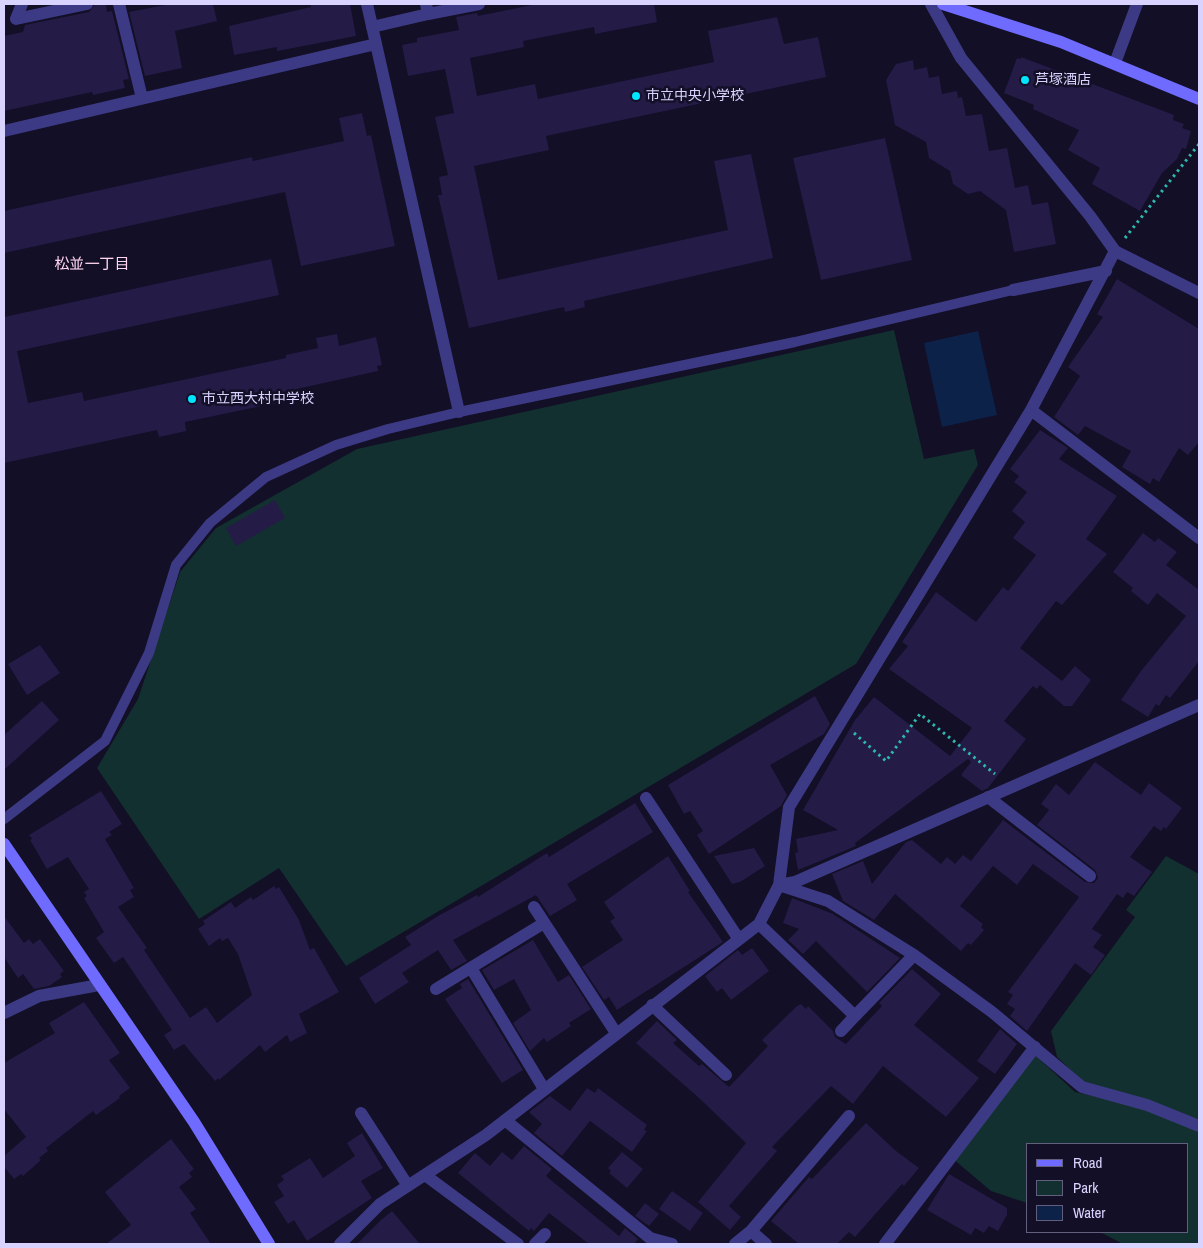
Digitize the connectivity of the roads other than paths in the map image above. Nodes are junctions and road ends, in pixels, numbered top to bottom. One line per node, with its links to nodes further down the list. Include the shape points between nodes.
1 (22, 4): 10 (street)
2 (87, 4): 10 (street)
3 (119, 4): 14 (street)
4 (367, 4): 11 (street)
5 (479, 4): 9 (street)
6 (931, 4): 17 (street, via 961,58 1090,216)
7 (943, 4): 13 (street, via 1061,42)
8 (1137, 4): 13 (street)
9 (427, 9): 11 (street)
10 (10, 21)
11 (372, 27): 12 (street)
12 (376, 44): 14 (street); 22 (street)
13 (1114, 63): 15 (street)
14 (142, 98): 16 (street)
15 (1199, 99)
16 (4, 131)
17 (1114, 251): 18 (street); 20 (street)
18 (1106, 270): 19 (street); 21 (street)
19 (1013, 290): 22 (lane, via 795,342)
20 (1199, 293)
21 (1031, 410): 23 (street); 30 (street, via 789,807)
22 (459, 412): 27 (lane, via 336,445 266,477 210,523 176,565 149,653 105,742)
23 (1199, 538)
24 (1199, 705): 25 (street)
25 (988, 797): 29 (street); 30 (street, via 795,882)
26 (646, 798): 34 (street)
27 (4, 819)
28 (4, 844): 37 (street)
29 (1090, 876)
30 (779, 885): 33 (street); 35 (street, via 828,901)
31 (534, 907): 32 (street)
32 (544, 923): 36 (street); 43 (street)
33 (759, 924): 34 (street); 41 (street)
34 (738, 938): 39 (street)
35 (914, 955): 41 (street); 44 (street)
36 (472, 968): 38 (street); 46 (street)
37 (100, 985): 40 (street, via 39,996); 55 (street, via 194,1122)
38 (436, 989)
39 (652, 1005): 43 (street); 45 (street)
40 (4, 1013)
41 (855, 1016): 42 (street)
42 (841, 1031)
43 (616, 1033): 46 (street)
44 (1035, 1048): 50 (street, via 1082,1087 1148,1105); 62 (street)
45 (726, 1075)
46 (544, 1089): 49 (street)
47 (361, 1113): 52 (street)
48 (848, 1116): 53 (street)
49 (505, 1120): 51 (street, via 486,1136); 59 (street, via 650,1238)
50 (1199, 1126)
51 (425, 1174): 52 (street); 57 (street)
52 (408, 1186): 56 (street, via 380,1204)
53 (751, 1231): 60 (street); 61 (street)
54 (544, 1234): 58 (street)
55 (269, 1244)
56 (340, 1244)
57 (518, 1244)
58 (535, 1244)
59 (672, 1244)
60 (735, 1244)
61 (766, 1244)
62 (884, 1244)

